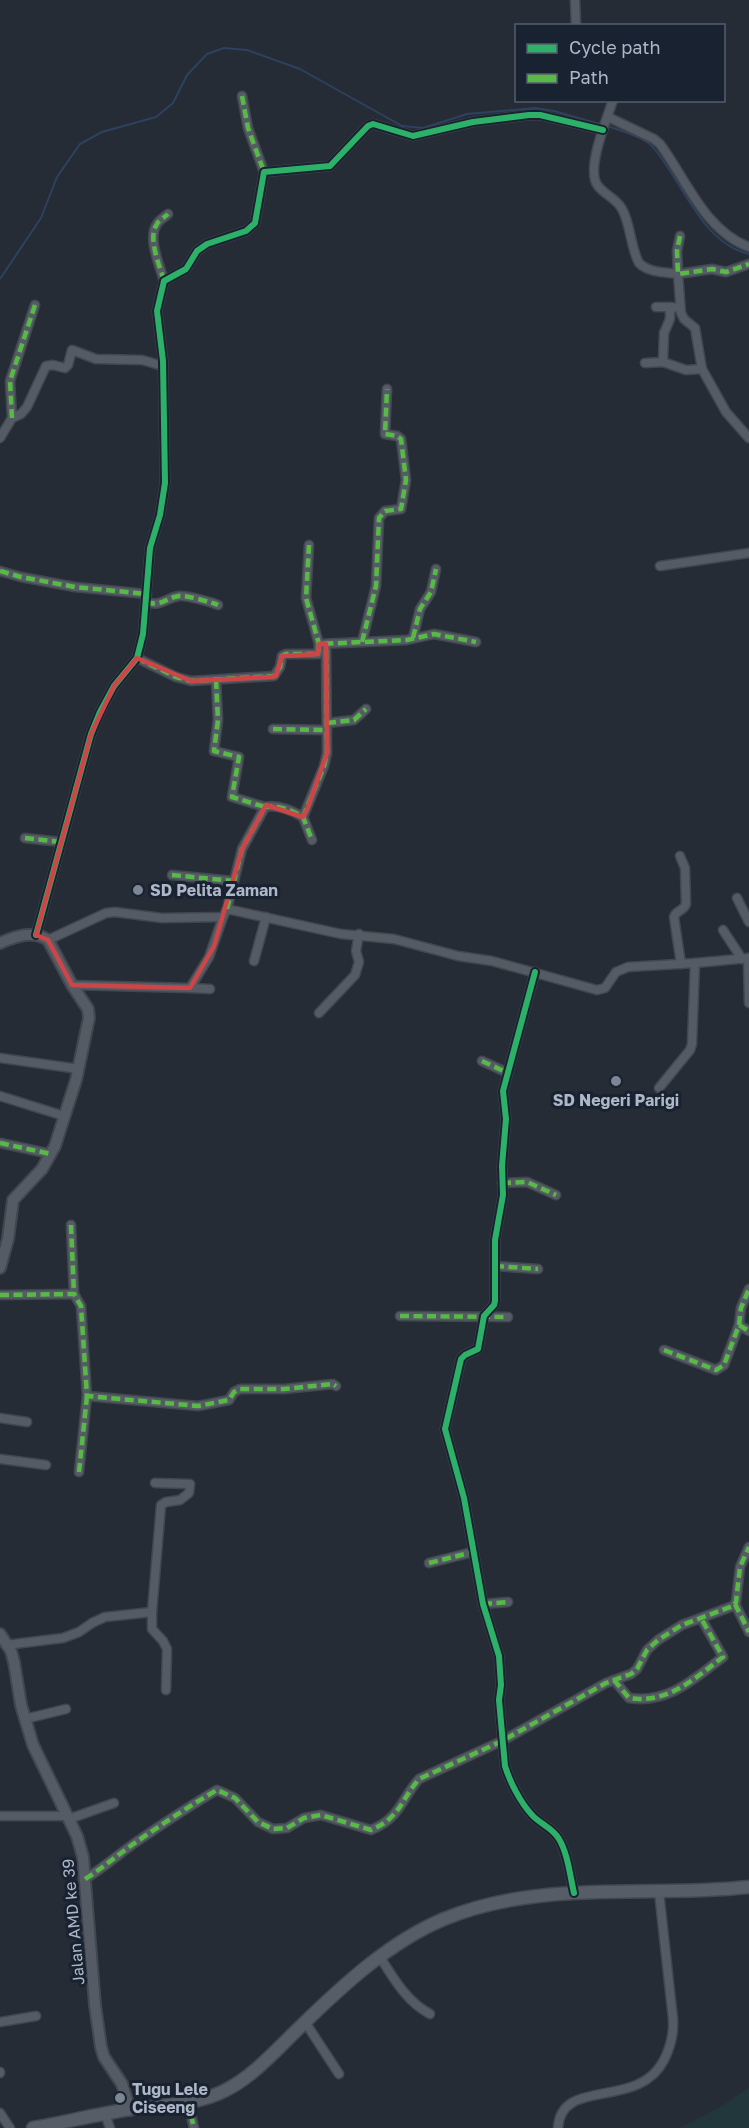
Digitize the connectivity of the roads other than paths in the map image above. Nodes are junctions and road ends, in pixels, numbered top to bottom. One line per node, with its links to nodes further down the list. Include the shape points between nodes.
1 (575, 0): 2 (street)
2 (576, 24)
3 (242, 96): 7 (street, via 248,128)
4 (612, 102): 5 (street)
5 (608, 117): 6 (street); 10 (street, via 660,144 708,215 732,240)
6 (603, 130): 7 (street, via 540,115 473,122 413,136 373,124 330,166); 12 (street, via 595,181 621,206 639,263)
7 (264, 172): 13 (street, via 251,228 207,244 197,251 186,269)
8 (168, 214): 13 (street, via 156,224 153,234)
9 (680, 236): 12 (street)
10 (749, 247)
11 (749, 264): 12 (street, via 726,272 712,269)
12 (678, 274): 17 (street)
13 (164, 280): 20 (street, via 157,311)
14 (35, 305): 23 (street, via 10,381)
15 (656, 307): 16 (street)
16 (669, 307): 17 (street); 18 (street)
17 (680, 308): 21 (street, via 682,316 695,328)
18 (663, 362): 19 (street); 21 (street, via 680,370)
19 (645, 363)
20 (163, 366): 23 (street, via 142,360 96,359 72,350 65,368 46,366 27,407); 31 (street, via 165,483 150,548)
21 (702, 369): 25 (street, via 726,412)
22 (387, 389): 34 (street, via 385,434 401,439 406,480 401,510 385,512 379,518 376,586)
23 (12, 418): 24 (street)
24 (0, 438)
25 (749, 438)
26 (309, 545): 36 (street, via 306,598)
27 (749, 553): 28 (street)
28 (660, 566)
29 (436, 569): 33 (street)
30 (0, 571): 31 (street)
31 (146, 598): 32 (street, via 161,604 185,596); 37 (street)
32 (218, 605)
33 (413, 638): 34 (street); 35 (street, via 441,634)
34 (362, 642): 36 (street)
35 (476, 642)
36 (322, 644): 38 (street, via 318,654 282,656 274,676); 40 (street)
37 (137, 658): 38 (street, via 176,677); 46 (street, via 114,686 100,712)
38 (216, 681): 42 (street, via 218,720 214,751 239,757 232,797)
39 (366, 709): 40 (street, via 354,720)
40 (327, 727): 41 (street); 43 (street, via 324,765)
41 (273, 729)
42 (265, 807): 43 (street, via 277,807); 49 (street, via 245,841)
43 (303, 817): 45 (street)
44 (25, 838): 46 (street)
45 (312, 840)
46 (61, 842): 56 (street)
47 (680, 856): 62 (street, via 685,868 686,906 674,917)
48 (172, 874): 49 (street)
49 (233, 881): 51 (street)
50 (738, 898): 53 (street)
51 (225, 913): 52 (street); 57 (street, via 162,918 106,913); 65 (street, via 209,957)
52 (266, 917): 55 (street, via 341,934); 60 (street)
53 (749, 922)
54 (723, 930): 59 (street)
55 (359, 934): 63 (street); 68 (street, via 355,975)
56 (36, 935): 57 (street); 58 (street, via 22,935)
57 (48, 940): 64 (street)
58 (0, 943)
59 (746, 958): 61 (street); 67 (street)
60 (254, 961)
61 (694, 963): 62 (street); 73 (street, via 692,1044)
62 (681, 964): 63 (street, via 628,966 597,990)
63 (535, 972): 72 (street)
64 (72, 985): 65 (street); 71 (street, via 89,1014)
65 (190, 988): 66 (street)
66 (210, 989)
67 (749, 1003)
68 (319, 1013)
69 (0, 1058): 71 (street)
70 (482, 1061): 72 (street)
71 (79, 1069): 75 (street)
72 (508, 1073): 78 (street, via 502,1096 506,1119)
73 (659, 1088)
74 (0, 1096): 75 (street)
75 (64, 1116): 77 (street)
76 (0, 1143): 77 (street)
77 (51, 1154): 82 (street, via 13,1200)
78 (502, 1183): 79 (street, via 527,1182); 81 (street)
79 (556, 1196)
80 (71, 1225): 85 (street)
81 (495, 1266): 83 (street); 88 (street, via 495,1301)
82 (0, 1268)
83 (538, 1269)
84 (749, 1289): 90 (street)
85 (74, 1294): 86 (street); 94 (street, via 81,1306)
86 (0, 1295)
87 (400, 1316): 88 (street)
88 (484, 1316): 89 (street); 102 (street, via 478,1349 461,1359 445,1424)
89 (508, 1317)
90 (739, 1325): 91 (street); 92 (street, via 724,1365 718,1370)
91 (749, 1331)
92 (664, 1350)
93 (336, 1386): 94 (street, via 240,1389 226,1401 198,1406)
94 (87, 1396): 99 (street)
95 (0, 1418): 96 (street)
96 (27, 1422)
97 (0, 1459): 98 (street)
98 (46, 1465)
99 (79, 1472)
100 (155, 1483): 108 (street, via 190,1484 189,1493 182,1499 161,1505)
101 (749, 1547): 104 (street)
102 (473, 1552): 103 (street); 106 (street)
103 (429, 1563)
104 (745, 1565): 107 (street)
105 (508, 1602): 106 (street)
106 (483, 1604): 117 (street, via 500,1662)
107 (735, 1604): 109 (street); 110 (street)
108 (152, 1611): 112 (street, via 105,1617 63,1638); 114 (street, via 152,1629 167,1649)
109 (701, 1618): 113 (street, via 658,1640 634,1672); 113 (street, via 723,1657 696,1678 676,1692 639,1699 629,1698)
110 (749, 1632)
111 (0, 1634): 112 (street, Jalan AMD ke 39)
112 (6, 1645): 116 (street, Jalan AMD ke 39, via 14,1662)
113 (614, 1680): 117 (street)
114 (166, 1690)
115 (66, 1709): 116 (street)
116 (25, 1719): 120 (street, Jalan AMD ke 39, via 37,1757)
117 (502, 1740): 121 (street, via 419,1779 401,1808 386,1823 371,1830 321,1815 273,1829 258,1822 235,1798 217,1790 140,1838); 124 (street, via 508,1776 527,1809 560,1841)
118 (114, 1803): 120 (street)
119 (0, 1816): 120 (street)
120 (68, 1817): 121 (street, Jalan AMD ke 39, via 80,1844)
121 (85, 1879): 132 (street, Jalan AMD ke 39, via 101,2047 119,2078)
122 (749, 1887): 123 (main road)
123 (659, 1892): 124 (main road); 139 (street, via 673,2019 669,2049 656,2073 641,2084 570,2102 561,2112)
124 (574, 1893): 125 (main road, via 522,1898 458,1914 422,1930)
125 (380, 1958): 126 (street, via 401,1990); 129 (main road)
126 (430, 2014)
127 (36, 2016): 128 (street)
128 (0, 2022)
129 (305, 2022): 130 (street); 131 (main road, via 242,2080 224,2091)
130 (339, 2074)
131 (188, 2102): 132 (main road); 138 (street)
132 (130, 2110): 134 (main road)
133 (0, 2113): 135 (street)
134 (105, 2114): 136 (main road); 137 (street)
135 (10, 2128)
136 (33, 2128)
137 (110, 2128)
138 (194, 2128)
139 (558, 2128)

